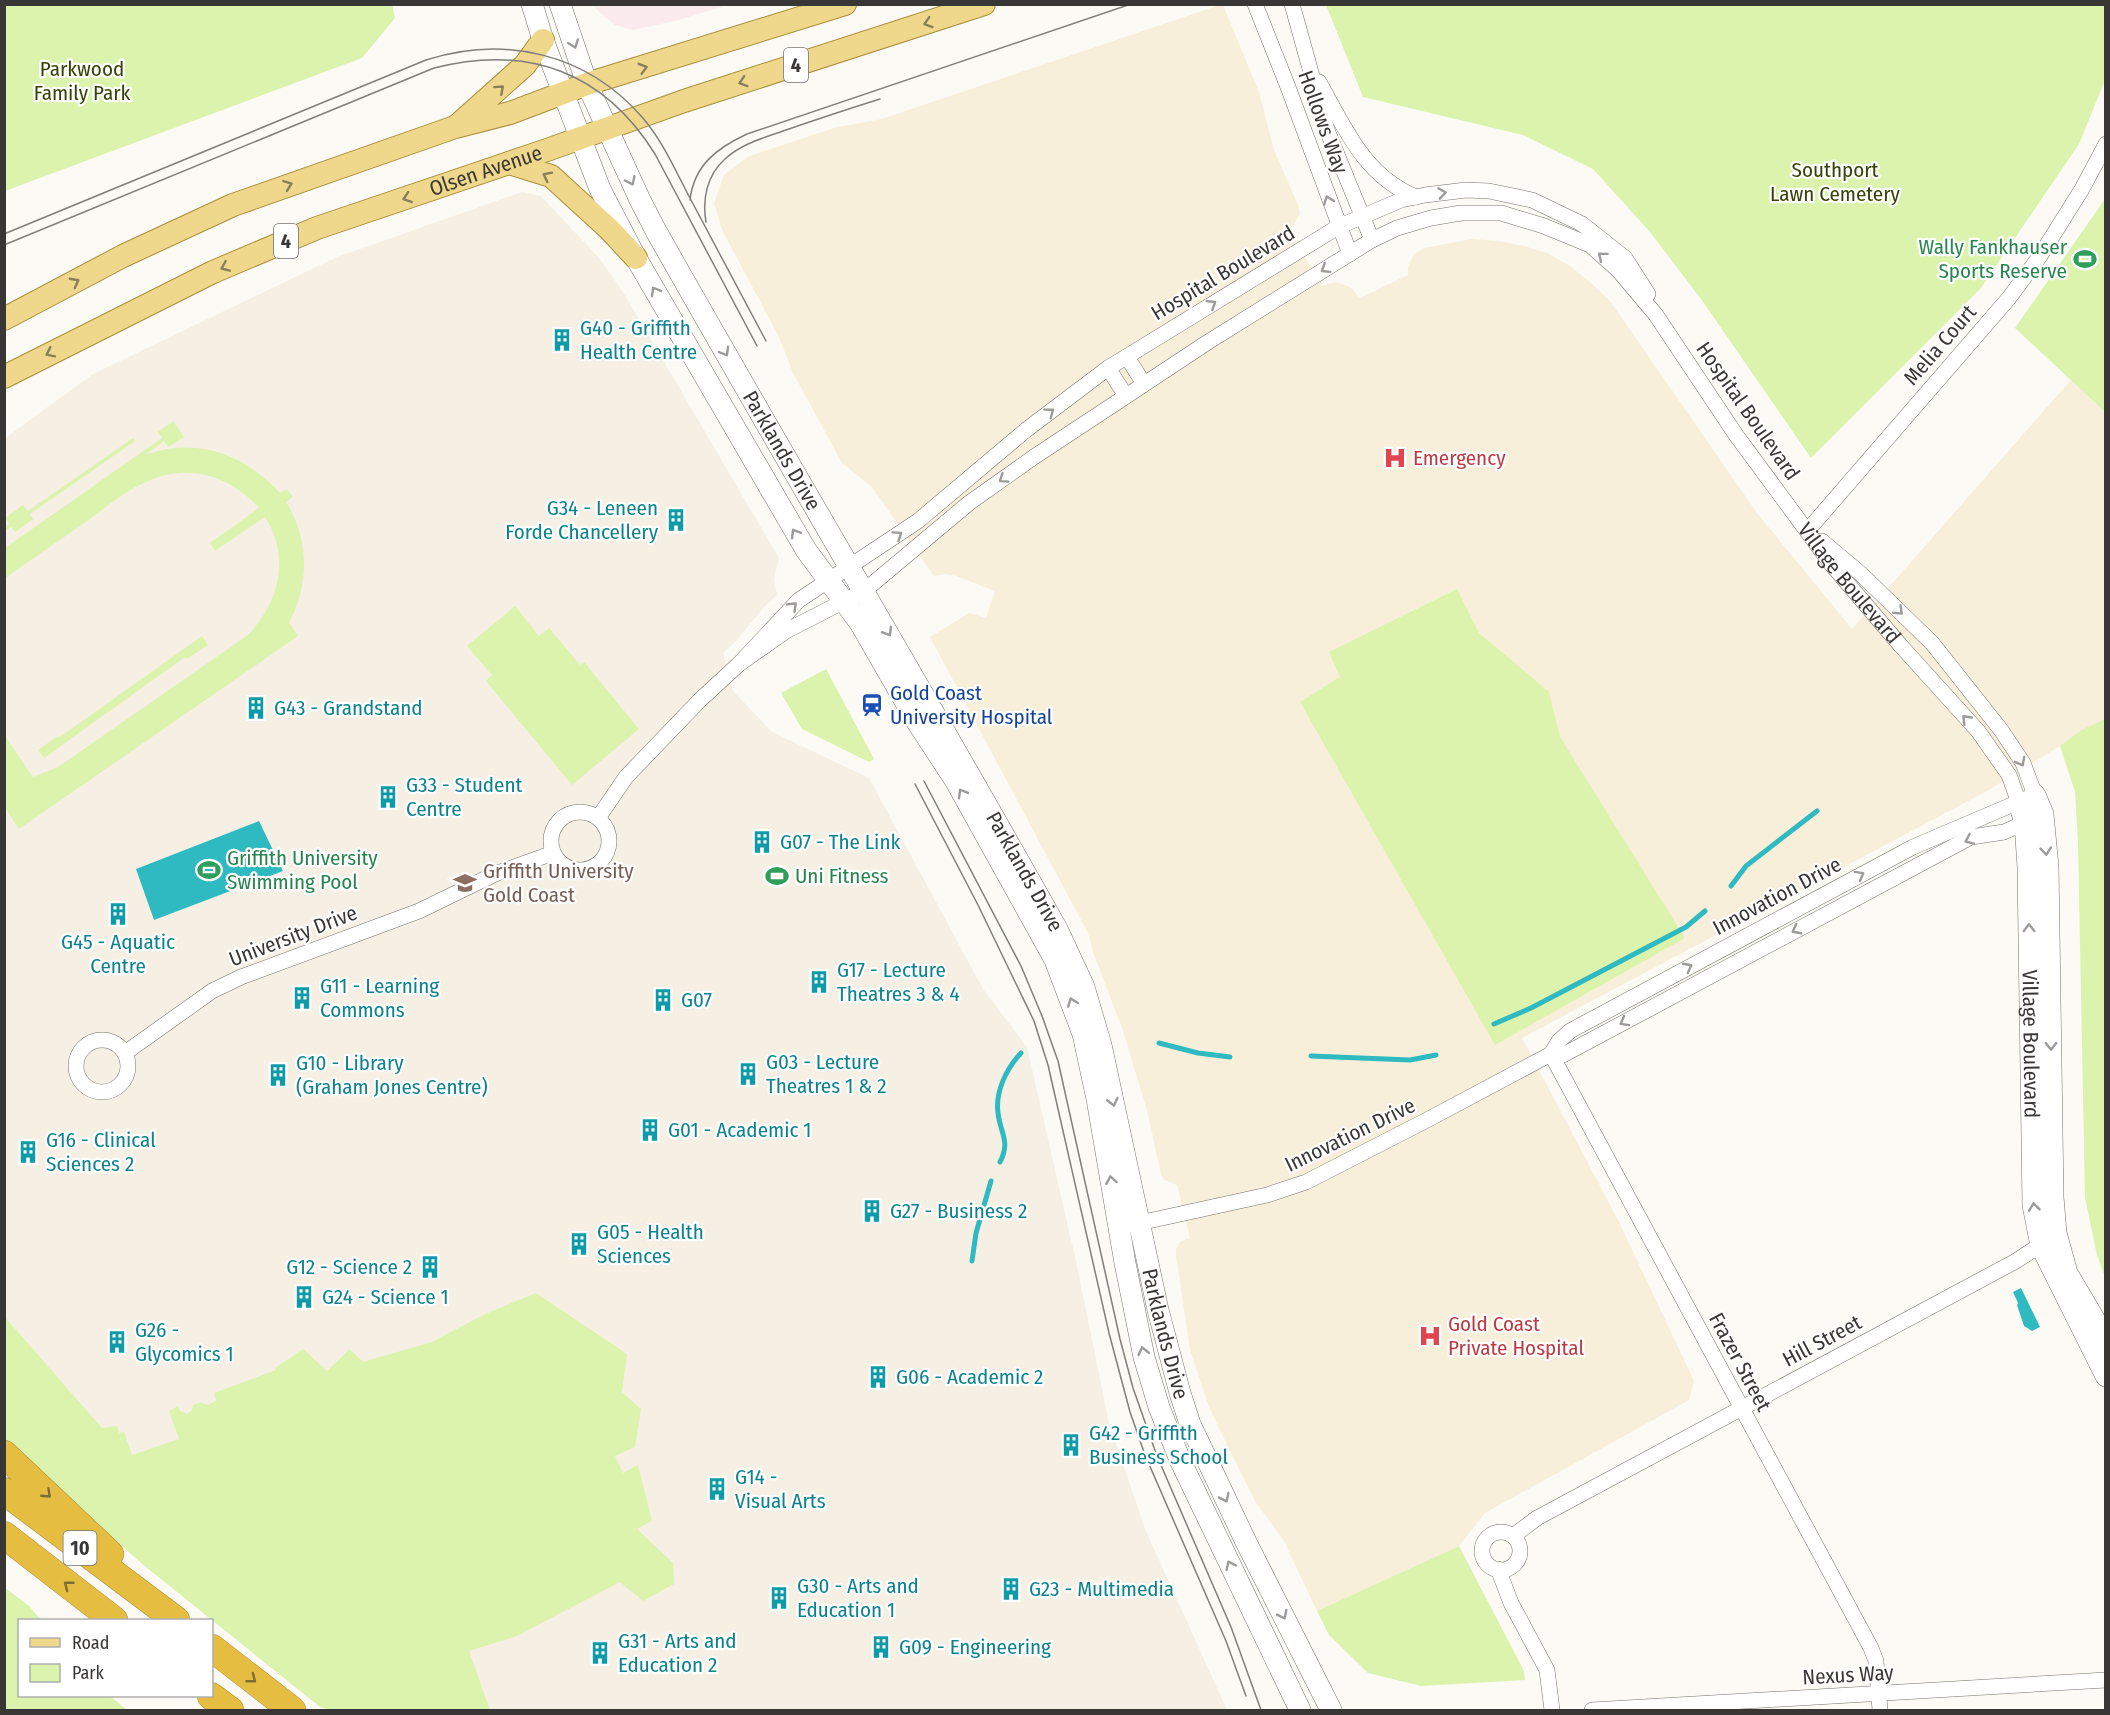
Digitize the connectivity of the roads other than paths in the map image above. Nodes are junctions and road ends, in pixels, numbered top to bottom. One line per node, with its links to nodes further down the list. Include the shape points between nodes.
1 (532, 4): 7 (street, Parklands Drive)
2 (560, 4): 9 (street, Parklands Drive, one-way to 9)
3 (845, 4): 9 (main road, 4, one-way to 3)
4 (984, 4): 12 (main road, Olsen Avenue / 4, one-way to 12)
5 (1255, 4): 18 (street, Hollows Way, one-way to 5)
6 (1292, 4): 8 (street, Hollows Way)
7 (543, 40): 10 (street, Parklands Drive); 11 (main road, one-way to 7, via 525,65)
8 (1309, 64): 16 (street, via 1368,163 1394,187); 17 (street, Hollows Way, via 1327,130)
9 (587, 84): 10 (main road, 4); 12 (street, Parklands Drive)
10 (563, 92): 11 (main road, 4, via 510,113); 13 (street, Parklands Drive)
11 (455, 127): 23 (main road, 4, one-way to 11, via 123,256 233,205)
12 (608, 127): 13 (main road, Olsen Avenue / 4); 30 (street, Parklands Drive, one-way to 30, via 656,231)
13 (582, 138): 15 (main road, Olsen Avenue / 4); 21 (street, Parklands Drive, via 600,189)
14 (2106, 144): 29 (street, Melia Court, via 2040,256 2009,298)
15 (509, 163): 21 (main road, one-way to 15, via 551,176); 26 (main road, Olsen Avenue / 4, one-way to 26, via 317,228 234,263)
16 (1416, 197): 17 (street, Hospital Boulevard); 22 (street, Hospital Boulevard, one-way to 22, via 1466,190 1489,192 1532,200 1581,224 1625,258 1646,289)
17 (1363, 216): 18 (street, Hospital Boulevard); 19 (street, Hollows Way)
18 (1338, 227): 20 (street, Hollows Way); 24 (street, Hospital Boulevard, one-way to 18)
19 (1372, 240): 20 (street, Hospital Boulevard); 22 (street, Hospital Boulevard, one-way to 19, via 1618,270 1590,245 1501,213 1431,218)
20 (1350, 254): 27 (street, Hospital Boulevard, one-way to 27)
21 (636, 258): 31 (street, Parklands Drive, one-way to 21, via 771,493)
22 (1656, 315): 29 (street, Hospital Boulevard, via 1736,435)
23 (4, 319)
24 (1127, 357): 25 (street, Hospital Boulevard); 27 (street)
25 (1108, 368): 28 (street); 30 (street, Hospital Boulevard, one-way to 25, via 918,521 1026,430)
26 (4, 377)
27 (1144, 384): 28 (street, Hospital Boulevard)
28 (1126, 396): 32 (street, Hospital Boulevard, one-way to 32, via 969,503)
29 (1808, 530): 35 (street, Village Boulevard, one-way to 29, via 1978,730 1840,574); 35 (street, Village Boulevard, one-way to 35, via 1861,574 1932,644 2001,730 2023,763)
30 (850, 567): 31 (street, Hospital Boulevard); 32 (street, Parklands Drive)
31 (828, 581): 33 (street, Parklands Drive); 34 (street, one-way to 31, via 799,600)
32 (864, 591): 33 (street, Hospital Boulevard); 40 (street, Parklands Drive, one-way to 40, via 1074,961 1101,1045)
33 (844, 602): 34 (street, via 786,631); 41 (street, Parklands Drive, one-way to 33, via 1083,1034 1056,960 955,780)
34 (739, 664): 36 (street, via 626,777)
35 (2030, 808): 39 (street, Innovation Drive, one-way to 35, via 1570,1031 1913,846); 39 (street, Innovation Drive, one-way to 39, via 2004,832 1971,837 1563,1055); 42 (street, Village Boulevard, via 2033,1205)
36 (598, 818): 37 (street, via 579,811 561,818 551,834); 37 (street, via 604,824 609,843 607,852 594,866 576,870)
37 (553, 853): 38 (street, University Drive, via 495,874 419,911 241,976)
38 (125, 1053)
39 (1551, 1054): 40 (street, Innovation Drive, via 1306,1182); 45 (street, Frazer Street)
40 (1141, 1223): 41 (street, Innovation Drive); 61 (street, Parklands Drive, one-way to 61, via 1158,1310 1190,1424)
41 (1119, 1228): 60 (street, Parklands Drive, one-way to 41, via 1169,1433 1144,1357)
42 (2049, 1240): 43 (street, Village Boulevard); 44 (street, Village Boulevard); 45 (street, Hill Street)
43 (2106, 1339)
44 (2106, 1376)
45 (1741, 1408): 48 (street, Hill Street, via 1537,1518); 56 (street, Frazer Street, via 1871,1648)
46 (4, 1454): 51 (highway, one-way to 51, via 100,1543)
47 (4, 1491): 51 (highway, 10)
48 (1513, 1536): 50 (street, via 1520,1547 1518,1560 1510,1568); 50 (street, via 1493,1533 1484,1542 1482,1555 1486,1563)
49 (6, 1537): 52 (highway, 10, one-way to 49)
50 (1498, 1569): 62 (street, via 1511,1603 1547,1670)
51 (155, 1604): 53 (highway, 10)
52 (113, 1619)
53 (175, 1619)
54 (213, 1649): 59 (highway, one-way to 59)
55 (2106, 1680): 56 (street, Nexus Way)
56 (1880, 1694): 63 (street, Nexus Way); 64 (street, Frazer Street)
57 (213, 1697): 58 (highway)
58 (230, 1710)
59 (292, 1710)
60 (1300, 1710)
61 (1331, 1710)
62 (1552, 1710)
63 (1592, 1710)
64 (1880, 1710)

